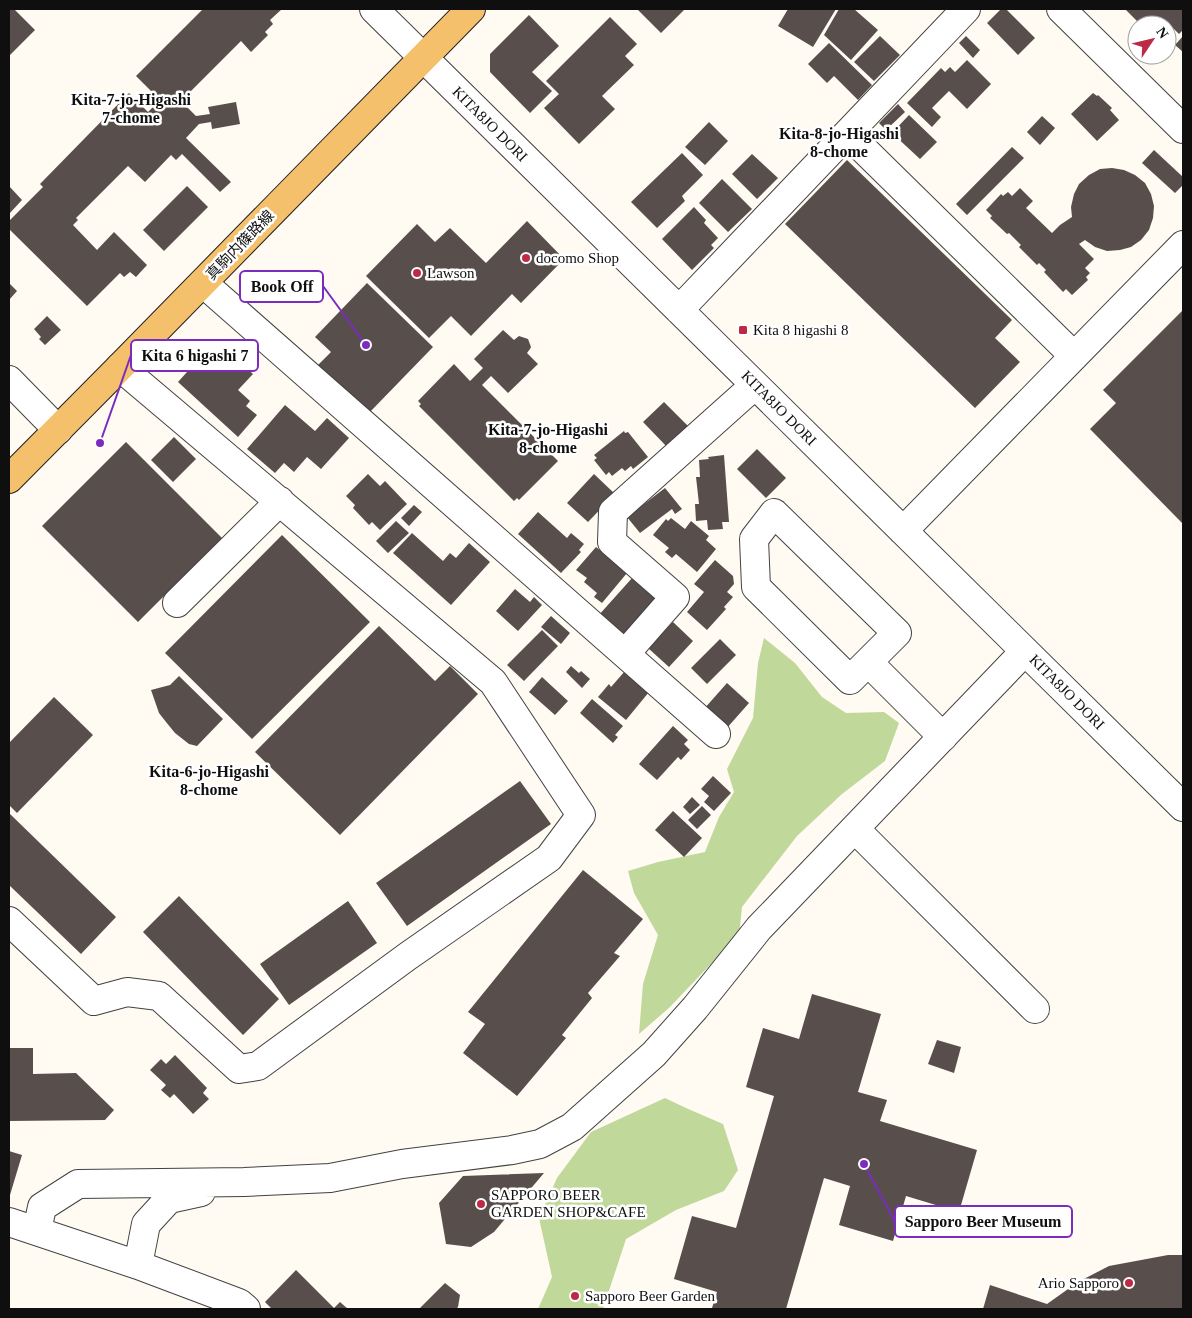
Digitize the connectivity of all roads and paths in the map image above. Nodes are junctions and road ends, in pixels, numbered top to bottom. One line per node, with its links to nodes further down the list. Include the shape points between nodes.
1 (374, 9): 5 (street, KITA8JO DORI)
2 (471, 9): 5 (main road, 真駒内篠路線)
3 (966, 9): 7 (street)
4 (1061, 9): 6 (street)
5 (423, 58): 9 (main road, 真駒内篠路線); 10 (street, KITA8JO DORI)
6 (1183, 129)
7 (848, 134): 10 (street); 11 (street)
8 (1183, 245): 11 (street)
9 (203, 283): 12 (main road, 真駒内篠路線); 21 (street)
10 (679, 310): 14 (street, KITA8JO DORI)
11 (1074, 356): 18 (street)
12 (120, 367): 15 (main road, 真駒内篠路線); 17 (street)
13 (9, 380): 15 (street)
14 (755, 385): 18 (street, KITA8JO DORI); 21 (street, via 613,512 612,542 674,597)
15 (58, 430): 16 (main road, 真駒内篠路線)
16 (9, 479)
17 (280, 502): 19 (street); 27 (street, via 493,682 582,815 549,858 258,1066 239,1069 160,996 127,992 94,1001)
18 (903, 531): 20 (street, KITA8JO DORI)
19 (177, 603)
20 (1025, 651): 23 (street); 25 (street, KITA8JO DORI)
21 (625, 654): 24 (street)
22 (874, 656): 22 (street, via 897,633 774,513 754,539 756,586 850,680); 23 (street)
23 (949, 731): 26 (street)
24 (716, 734)
25 (1183, 807)
26 (854, 830): 28 (street); 29 (street, via 760,928 654,1054 572,1127 540,1144 512,1150 402,1164 330,1178)
27 (9, 921)
28 (1034, 1009)
29 (244, 1182): 31 (street, via 78,1184 42,1207); 32 (street, via 169,1199 146,1224)
30 (9, 1222): 31 (street)
31 (36, 1231): 32 (street)
32 (138, 1265): 33 (street, via 239,1303)
33 (246, 1309)

